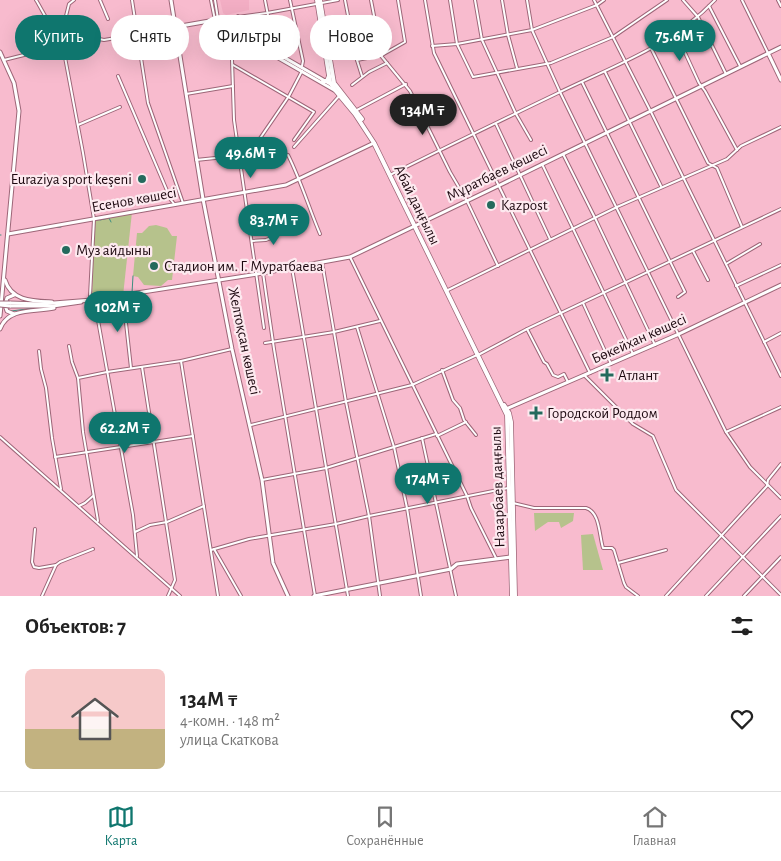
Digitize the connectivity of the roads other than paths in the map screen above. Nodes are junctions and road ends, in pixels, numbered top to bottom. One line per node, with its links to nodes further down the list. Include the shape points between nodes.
1 (36, 0): 32 (street)
2 (74, 0): 33 (street, via 69,4)
3 (100, 0): 42 (street)
4 (132, 0): 34 (street)
5 (171, 0): 35 (street, Желтоқсан көшесі)
6 (212, 0): 36 (street)
7 (215, 0): 37 (street)
8 (265, 0): 31 (street)
9 (290, 0): 30 (street)
10 (338, 0): 26 (street)
11 (345, 0): 39 (street)
12 (371, 0): 40 (street)
13 (398, 0): 52 (street, via 405,42)
14 (425, 0): 49 (street)
15 (450, 0): 48 (street)
16 (475, 0): 47 (street)
17 (502, 0): 45 (street)
18 (527, 0): 43 (street)
19 (594, 0): 27 (street)
20 (604, 0): 27 (street)
21 (667, 0): 46 (street)
22 (683, 0): 41 (street)
23 (715, 0): 28 (street)
24 (742, 0): 54 (street)
25 (778, 0): 29 (street)
26 (318, 2): 30 (street); 74 (main road); 86 (main road)
27 (597, 5): 43 (street); 46 (street)
28 (709, 6): 41 (street); 69 (street)
29 (781, 6)
30 (292, 8): 31 (street); 71 (street)
31 (267, 13): 38 (street)
32 (45, 15)
33 (66, 15)
34 (135, 15)
35 (173, 15)
36 (214, 15)
37 (215, 15)
38 (248, 15)
39 (348, 15)
40 (374, 15)
41 (698, 17): 44 (street); 75 (street)
42 (108, 19)
43 (532, 30): 45 (street); 67 (street)
44 (676, 33): 51 (street); 83 (street)
45 (508, 35): 47 (street); 70 (street)
46 (613, 37): 65 (street); 67 (street)
47 (482, 40): 48 (street); 72 (street)
48 (457, 44): 49 (street); 72 (street, via 473,78)
49 (432, 46): 101 (street)
50 (781, 47): 54 (street, Мұратбаев көшесі)
51 (651, 48): 65 (street); 91 (street)
52 (392, 49)
53 (0, 52): 56 (street)
54 (768, 53): 69 (street, Мұратбаев көшесі); 78 (street)
55 (15, 57): 56 (street)
56 (4, 60): 137 (street, via 14,83 19,111)
57 (67, 60): 98 (street)
58 (142, 60): 127 (street, via 148,103)
59 (180, 60): 88 (street, Желтоқсан көшесі)
60 (233, 60): 68 (street)
61 (285, 60): 71 (street, Абай даңғылы)
62 (286, 60): 71 (street, Абай даңғылы)
63 (357, 60): 77 (street)
64 (385, 60): 66 (street)
65 (626, 62): 73 (street); 93 (street)
66 (387, 63): 77 (street); 81 (street)
67 (547, 63): 70 (street); 87 (street)
68 (233, 64): 84 (street); 90 (street)
69 (740, 66): 75 (street, Мұратбаев көшесі)
70 (517, 68): 72 (street)
71 (302, 70): 79 (street, Абай даңғылы); 86 (street, Абай даңғылы); 90 (street)
72 (497, 72): 95 (street)
73 (604, 72): 80 (street); 96 (street)
74 (329, 74): 79 (main road, via 328,80); 82 (main road)
75 (726, 74): 83 (street, Мұратбаев көшесі)
76 (118, 76): 128 (street)
77 (362, 76): 85 (street)
78 (781, 80)
79 (323, 81): 82 (street, Абай даңғылы)
80 (582, 82): 87 (street); 100 (street)
81 (406, 84): 94 (street); 109 (street)
82 (332, 85): 86 (main road)
83 (701, 85): 91 (street, Мұратбаев көшесі); 107 (street)
84 (233, 86): 88 (street); 111 (street)
85 (352, 86)
86 (336, 90): 89 (main road, Абай даңғылы); 94 (main road, Абай даңғылы)
87 (560, 92): 95 (street); 105 (street)
88 (186, 94): 114 (street, Желтоқсан көшесі)
89 (340, 95): 94 (main road, Абай даңғылы); 106 (street)
90 (289, 96): 102 (street, via 315,113); 110 (street)
91 (676, 98): 93 (street, Мұратбаев көшесі); 116 (street, via 708,163)
92 (120, 107): 98 (street)
93 (650, 110): 96 (street, Мұратбаев көшесі); 119 (street)
94 (356, 112): 104 (main road, Абай даңғылы)
95 (516, 114): 97 (street); 103 (street)
96 (628, 121): 100 (street, Мұратбаев көшесі); 122 (street)
97 (496, 124): 101 (street); 118 (street)
98 (78, 125): 132 (street)
99 (781, 127): 107 (street)
100 (607, 132): 105 (street, Мұратбаев көшесі); 124 (street)
101 (473, 135): 109 (street); 121 (street)
102 (294, 140)
103 (531, 140)
104 (375, 142): 117 (main road, Абай даңғылы); 120 (street, Есенов көшесі)
105 (585, 143): 112 (street, Мұратбаев көшесі); 129 (street)
106 (294, 147)
107 (737, 150): 116 (street)
108 (283, 151): 110 (street)
109 (440, 151): 117 (street); 126 (street)
110 (250, 153): 111 (street)
111 (239, 154): 114 (street); 123 (street)
112 (563, 154): 115 (street, Мұратбаев көшесі); 131 (street)
113 (288, 156): 120 (street)
114 (196, 160): 125 (street, Желтоқсан көшесі)
115 (542, 164): 118 (street, Мұратбаев көшесі); 136 (street)
116 (713, 165): 119 (street); 135 (street)
117 (391, 174): 133 (main road, Абай даңғылы)
118 (521, 175): 121 (street, Мұратбаев көшесі); 139 (street)
119 (683, 178): 122 (street); 141 (street)
120 (298, 180): 123 (street, Есенов көшесі); 138 (street)
121 (498, 186): 126 (street, Мұратбаев көшесі); 143 (street)
122 (661, 188): 124 (street)
123 (245, 192): 125 (street, Есенов көшесі); 140 (street)
124 (640, 197): 129 (street); 147 (street)
125 (203, 199): 127 (street, Есенов көшесі); 157 (street, Желтоқсан көшесі)
126 (467, 201): 133 (street, Мұратбаев көшесі); 150 (street)
127 (183, 203): 128 (street, Есенов көшесі)
128 (175, 205): 132 (street, Есенов көшесі)
129 (617, 207): 131 (street); 152 (street)
130 (781, 209): 135 (street)
131 (595, 218): 136 (street); 158 (street)
132 (94, 219): 137 (street, Есенов көшесі); 166 (street)
133 (416, 225): 145 (street, Мұратбаев көшесі); 161 (main road, Абай даңғылы); 190 (main road, Абай даңғылы)
134 (272, 227): 140 (street, via 271,238)
135 (742, 227): 141 (street)
136 (573, 229): 139 (street); 162 (street)
137 (8, 234): 155 (street)
138 (320, 234)
139 (551, 240): 143 (street)
140 (252, 241): 154 (street)
141 (714, 241): 144 (street); 148 (street)
142 (760, 244): 148 (street)
143 (530, 250): 150 (street); 172 (street)
144 (693, 251): 147 (street); 156 (street)
145 (350, 256): 146 (street, Мұратбаев көшесі); 174 (street)
146 (322, 262): 151 (street, Мұратбаев көшесі); 179 (street)
147 (670, 262): 152 (street); 165 (street, via 685,292)
148 (726, 264): 159 (street)
149 (781, 265): 159 (street)
150 (498, 266): 161 (street)
151 (292, 268): 153 (street, Мұратбаев көшесі); 182 (street)
152 (648, 272): 158 (street); 181 (street)
153 (263, 273): 154 (street, Мұратбаев көшесі); 183 (street)
154 (257, 274): 157 (street, Мұратбаев көшесі); 176 (street)
155 (4, 276): 163 (street, via 7,288); 173 (street)
156 (708, 280)
157 (219, 281): 164 (street, Мұратбаев көшесі); 188 (street, Желтоқсан көшесі)
158 (626, 282): 162 (street); 186 (street)
159 (736, 286): 169 (street)
160 (781, 286): 169 (street, Бөкейхан көшесі)
161 (448, 290): 190 (main road, Абай даңғылы)
162 (604, 293): 168 (street); 191 (street)
163 (15, 295): 167 (street); 171 (street, via 8,298 5,307 9,312)
164 (123, 296): 166 (street, Мұратбаев көшесі); 195 (street)
165 (678, 297)
166 (92, 300): 167 (street, Мұратбаев көшесі); 197 (street)
167 (65, 303): 170 (street, bridge, via 42,307); 171 (street)
168 (583, 303): 172 (street); 193 (street)
169 (745, 303): 181 (street, Бөкейхан көшесі); 184 (street)
170 (0, 304)
171 (18, 313): 178 (street, via 5,320)
172 (561, 313): 177 (street); 198 (street)
173 (0, 316)
174 (381, 321): 175 (street); 203 (street)
175 (357, 327): 179 (street); 204 (street)
176 (264, 328)
177 (527, 329): 190 (street); 202 (street, via 555,377 564,374)
178 (0, 330)
179 (334, 332): 182 (street); 205 (street)
180 (781, 333): 184 (street)
181 (679, 334): 186 (street, Бөкейхан көшесі); 212 (street)
182 (304, 337): 183 (street); 208 (street)
183 (273, 341): 185 (street); 209 (street)
184 (764, 342): 200 (street)
185 (264, 343)
186 (655, 345): 191 (street, Бөкейхан көшесі)
187 (69, 346): 201 (street)
188 (232, 349): 192 (street); 211 (street, Желтоқсан көшесі)
189 (39, 351): 222 (street)
190 (479, 354): 196 (street); 207 (main road, Назарбаев даңғылы)
191 (634, 354): 193 (street, Бөкейхан көшесі)
192 (181, 361): 194 (street); 215 (street)
193 (611, 364): 198 (street, Бөкейхан көшесі)
194 (142, 367): 195 (street); 218 (street)
195 (131, 368): 197 (street)
196 (442, 370): 203 (street); 210 (street, via 453,400)
197 (107, 372): 201 (street); 219 (street)
198 (590, 372): 199 (street, Бөкейхан көшесі)
199 (584, 376): 202 (street, Бөкейхан көшесі); 248 (street, via 633,424 653,436 676,490)
200 (781, 376)
201 (78, 378): 221 (street)
202 (568, 382): 207 (street, Бөкейхан көшесі)
203 (412, 385): 204 (street); 213 (street)
204 (377, 394): 205 (street); 220 (street)
205 (346, 402): 208 (street); 223 (street)
206 (781, 407): 212 (street)
207 (505, 409): 229 (main road, Назарбаев даңғылы)
208 (316, 410): 209 (street); 225 (street)
209 (285, 417): 211 (street); 226 (street)
210 (466, 422): 213 (street); 214 (street)
211 (251, 425): 227 (street, Желтоқсан көшесі)
212 (726, 432): 228 (street)
213 (436, 435): 217 (street); 232 (street)
214 (476, 435)
215 (193, 436): 218 (street); 237 (street)
216 (0, 437): 230 (street)
217 (422, 438): 220 (street); 234 (street)
218 (153, 441): 219 (street); 242 (street)
219 (119, 446): 221 (street); 246 (street)
220 (394, 447): 223 (street); 238 (street)
221 (86, 452): 222 (street); 231 (street)
222 (55, 457): 230 (street)
223 (357, 459): 225 (street); 239 (street)
224 (781, 464): 228 (street)
225 (326, 468): 226 (street); 243 (street)
226 (295, 474): 227 (street); 245 (street)
227 (262, 480): 247 (street, Желтоқсан көшесі)
228 (767, 486): 233 (street); 248 (street)
229 (511, 487): 232 (street); 235 (main road, Назарбаев даңғылы); 255 (main road, Назарбаев даңғылы)
230 (62, 491): 236 (street)
231 (93, 496): 236 (street); 241 (street)
232 (467, 496): 234 (street); 257 (street)
233 (781, 498)
234 (436, 502): 238 (street); 260 (street)
235 (513, 503): 255 (main road, Назарбаев даңғылы); 258 (street, via 534,508 590,510 596,517 603,548 612,548)
236 (79, 506): 241 (street)
237 (204, 506): 242 (street); 251 (street)
238 (406, 508): 239 (street); 261 (street)
239 (369, 516): 243 (street); 263 (street)
240 (781, 516): 254 (street)
241 (98, 522): 253 (street)
242 (167, 522): 246 (street); 264 (street, via 175,580)
243 (336, 524): 245 (street); 265 (street)
244 (35, 528): 259 (street, via 34,567)
245 (304, 529): 247 (street); 273 (street)
246 (135, 532): 253 (street)
247 (270, 536): 250 (street); 272 (street, Желтоқсан көшесі, via 273,563)
248 (721, 536): 254 (street); 280 (street)
249 (93, 549): 259 (street)
250 (214, 549): 251 (street); 271 (street)
251 (211, 550): 270 (street)
252 (666, 550): 258 (street)
253 (137, 556): 264 (street)
254 (743, 556): 262 (street); 281 (street)
255 (513, 557): 257 (street); 278 (main road, Назарбаев даңғылы)
256 (781, 558): 262 (street)
257 (497, 559): 260 (street, via 458,564)
258 (618, 563): 279 (street, via 626,587)
259 (56, 565): 267 (street)
260 (451, 569): 261 (street); 277 (street)
261 (418, 576): 263 (street); 276 (street)
262 (762, 577): 266 (street); 282 (street)
263 (378, 584): 265 (street); 275 (street)
264 (171, 588): 268 (street); 269 (street)
265 (347, 590): 273 (street); 274 (street)
266 (781, 595)
267 (42, 596)
268 (168, 596)
269 (180, 596)
270 (218, 596)
271 (241, 596)
272 (288, 596)
273 (315, 596)
274 (348, 596)
275 (380, 596)
276 (421, 596)
277 (456, 596)
278 (514, 596)
279 (638, 596)
280 (666, 596)
281 (706, 596)
282 (744, 596)

